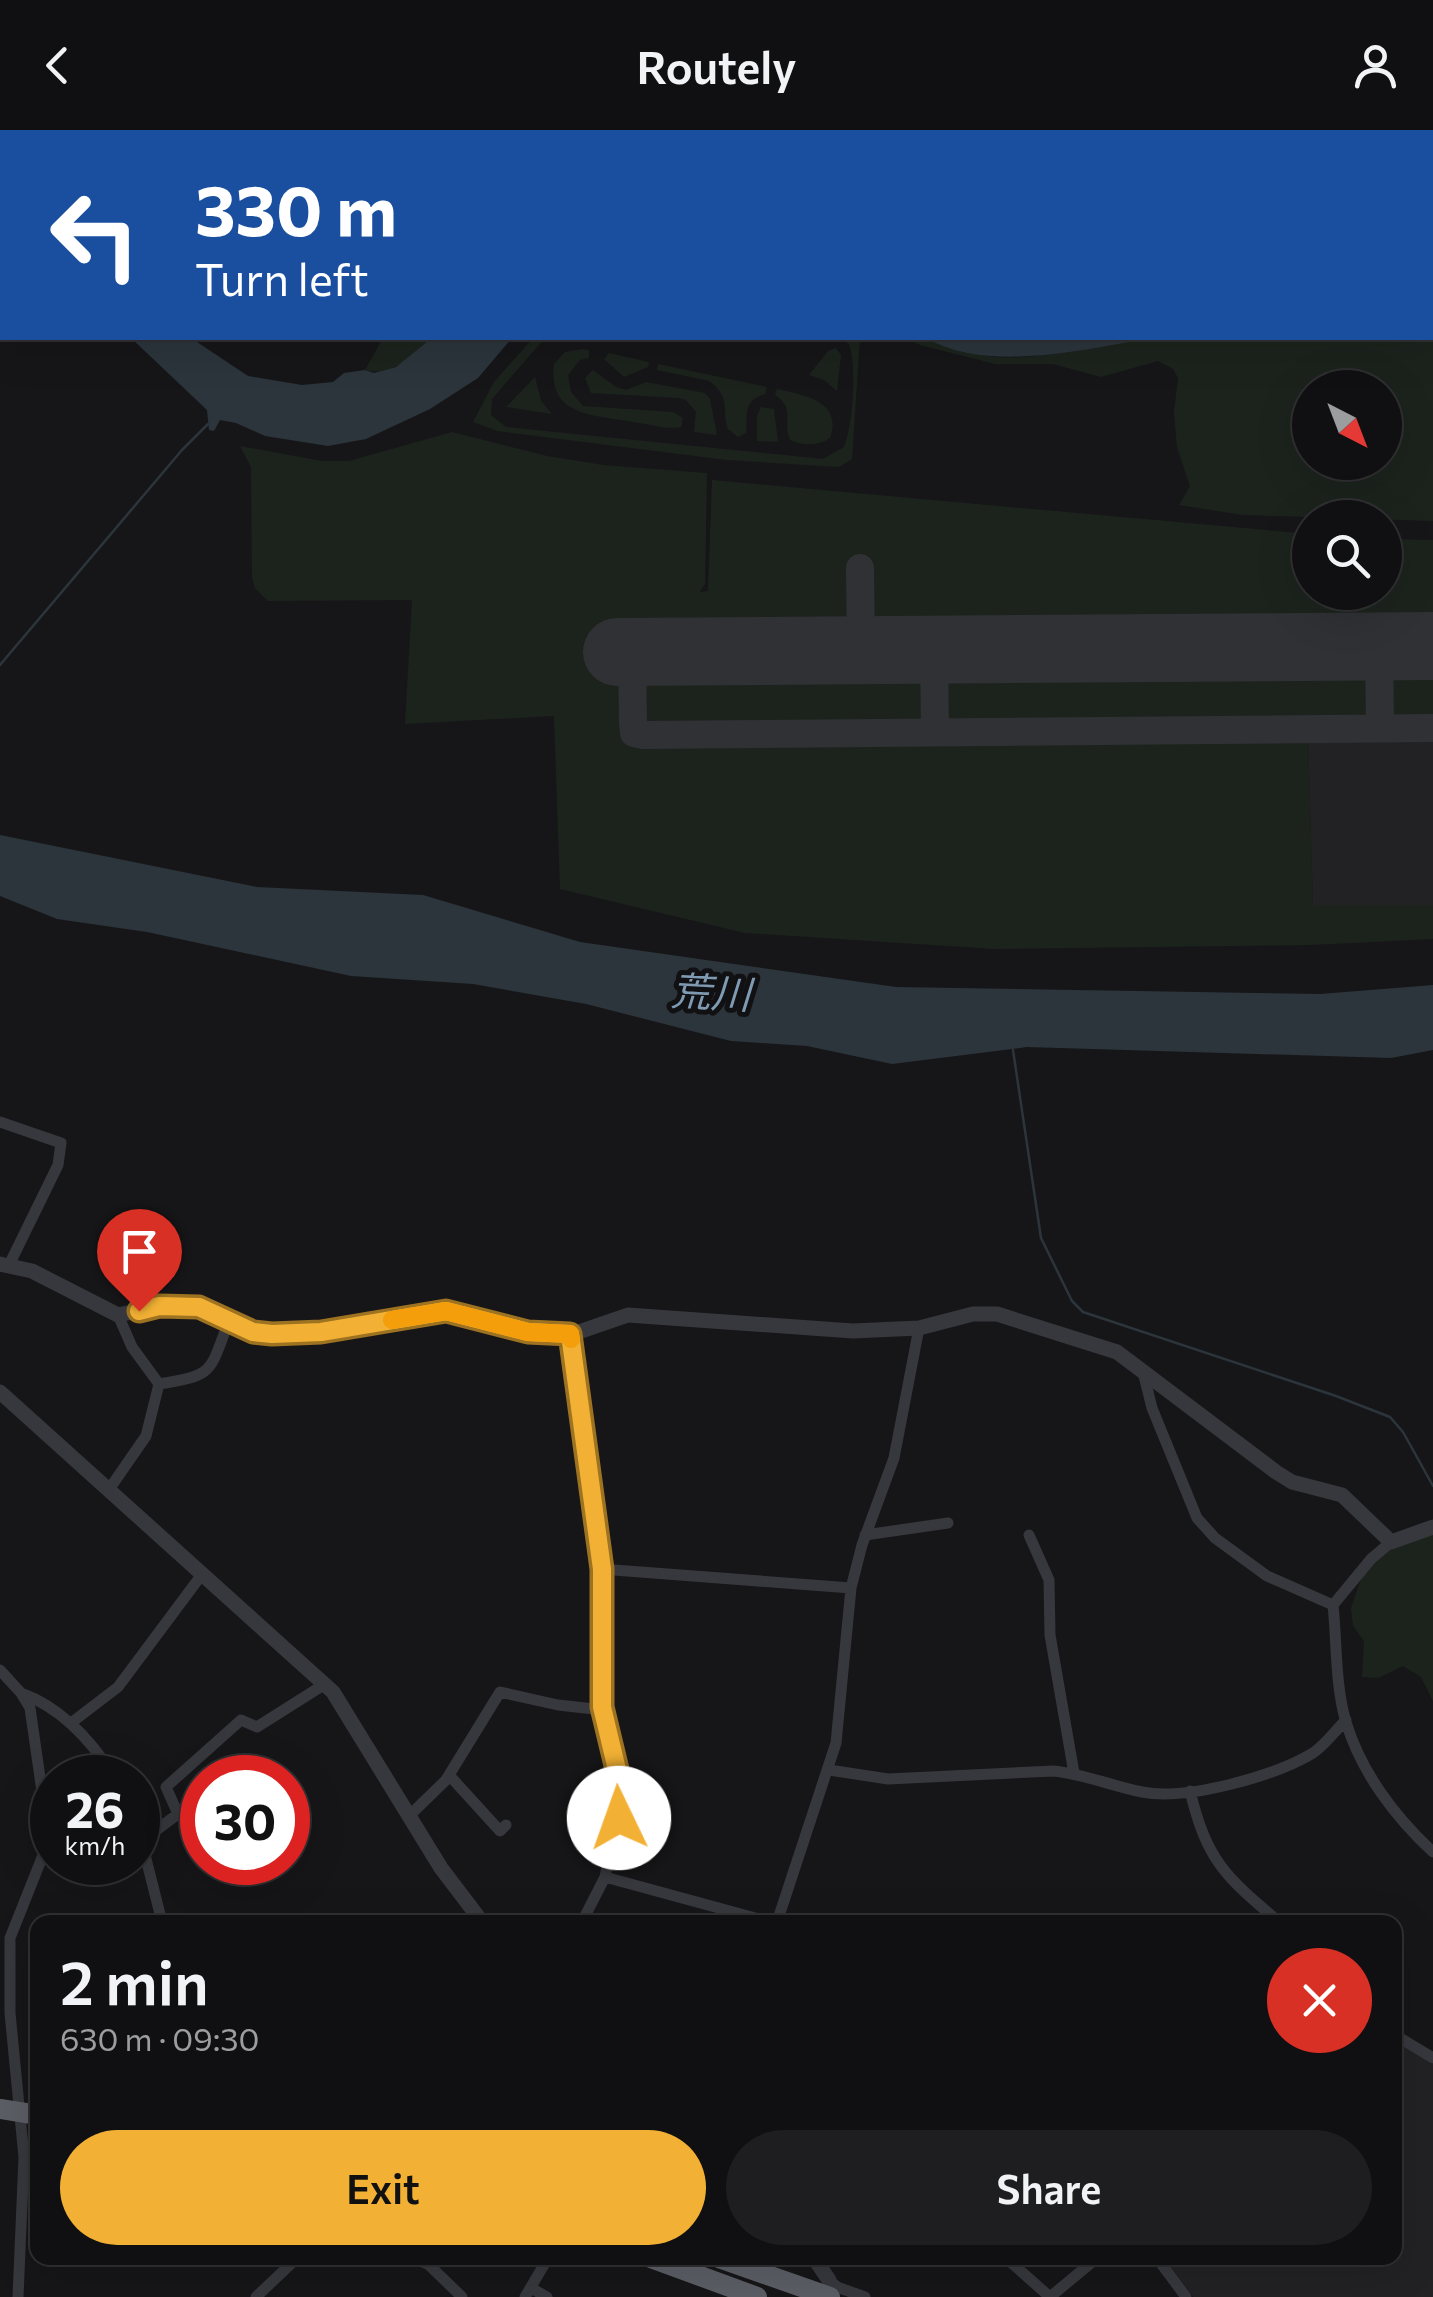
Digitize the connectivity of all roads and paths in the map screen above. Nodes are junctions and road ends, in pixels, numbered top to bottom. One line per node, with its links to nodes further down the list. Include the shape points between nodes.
1 (0, 1122): 2 (street, via 61,1143 58,1165)
2 (4, 1264): 3 (street, via 32,1271)
3 (118, 1316): 4 (street, via 159,1306 199,1307); 8 (street)
4 (229, 1321): 6 (street, via 253,1332 321,1332 446,1311 528,1332); 8 (street, via 204,1376)
5 (919, 1328): 6 (street, via 853,1331 628,1316); 7 (street, via 997,1314 1117,1352); 13 (street, via 894,1458)
6 (570, 1334): 16 (street)
7 (1143, 1372): 15 (street, via 1292,1482 1342,1495); 19 (street, via 1197,1518 1266,1576)
8 (159, 1384): 10 (street, via 146,1436)
9 (0, 1392): 10 (street)
10 (110, 1488): 17 (street)
11 (948, 1523): 13 (street)
12 (1433, 1527): 15 (street)
13 (865, 1535): 18 (street)
14 (1029, 1535): 29 (street, via 1049,1580 1050,1634)
15 (1391, 1542): 19 (street)
16 (602, 1569): 18 (street); 23 (street)
17 (203, 1573): 21 (street); 25 (street, via 118,1687)
18 (851, 1588): 28 (street)
19 (1333, 1604): 24 (street)
20 (0, 1670): 22 (street)
21 (325, 1684): 32 (street); 33 (street, via 258,1727 241,1720 166,1787 178,1814)
22 (21, 1693): 25 (street); 26 (street, via 30,1708)
23 (603, 1710): 30 (street, via 500,1692); 36 (street, via 620,1782)
24 (1346, 1720): 31 (street, via 1316,1751 1279,1769); 35 (street, via 1388,1803)
25 (71, 1723): 27 (street)
26 (37, 1755)
27 (101, 1755)
28 (829, 1770): 29 (street, via 888,1780); 43 (street)
29 (1074, 1773): 31 (street, via 1147,1793)
30 (449, 1776): 32 (street); 34 (street, via 500,1831)
31 (1190, 1790): 44 (street, via 1200,1834 1216,1862)
32 (408, 1817): 40 (street)
33 (160, 1824)
34 (506, 1826)
35 (1433, 1852)
36 (605, 1877): 41 (street); 42 (street)
37 (33, 1885): 46 (street, via 10,1938)
38 (152, 1885): 39 (street)
39 (160, 1915)
40 (477, 1915)
41 (586, 1915)
42 (748, 1915)
43 (777, 1915)
44 (1272, 1915)
45 (1402, 2039): 47 (street)
46 (6, 2050): 48 (street)
47 (1433, 2058)
48 (19, 2107): 61 (street, via 24,2156)
49 (289, 2265): 62 (street)
50 (429, 2265): 63 (street)
51 (544, 2265): 59 (street)
52 (670, 2265): 65 (highway)
53 (735, 2265): 60 (highway)
54 (818, 2265): 58 (street)
55 (1014, 2265): 67 (street)
56 (1089, 2265): 67 (street)
57 (1162, 2265): 68 (street)
58 (829, 2288): 60 (highway); 66 (street)
59 (528, 2292): 64 (street)
60 (797, 2292)
61 (18, 2297)
62 (256, 2297)
63 (462, 2297)
64 (546, 2297)
65 (756, 2297)
66 (865, 2297)
67 (1050, 2297)
68 (1186, 2297)

